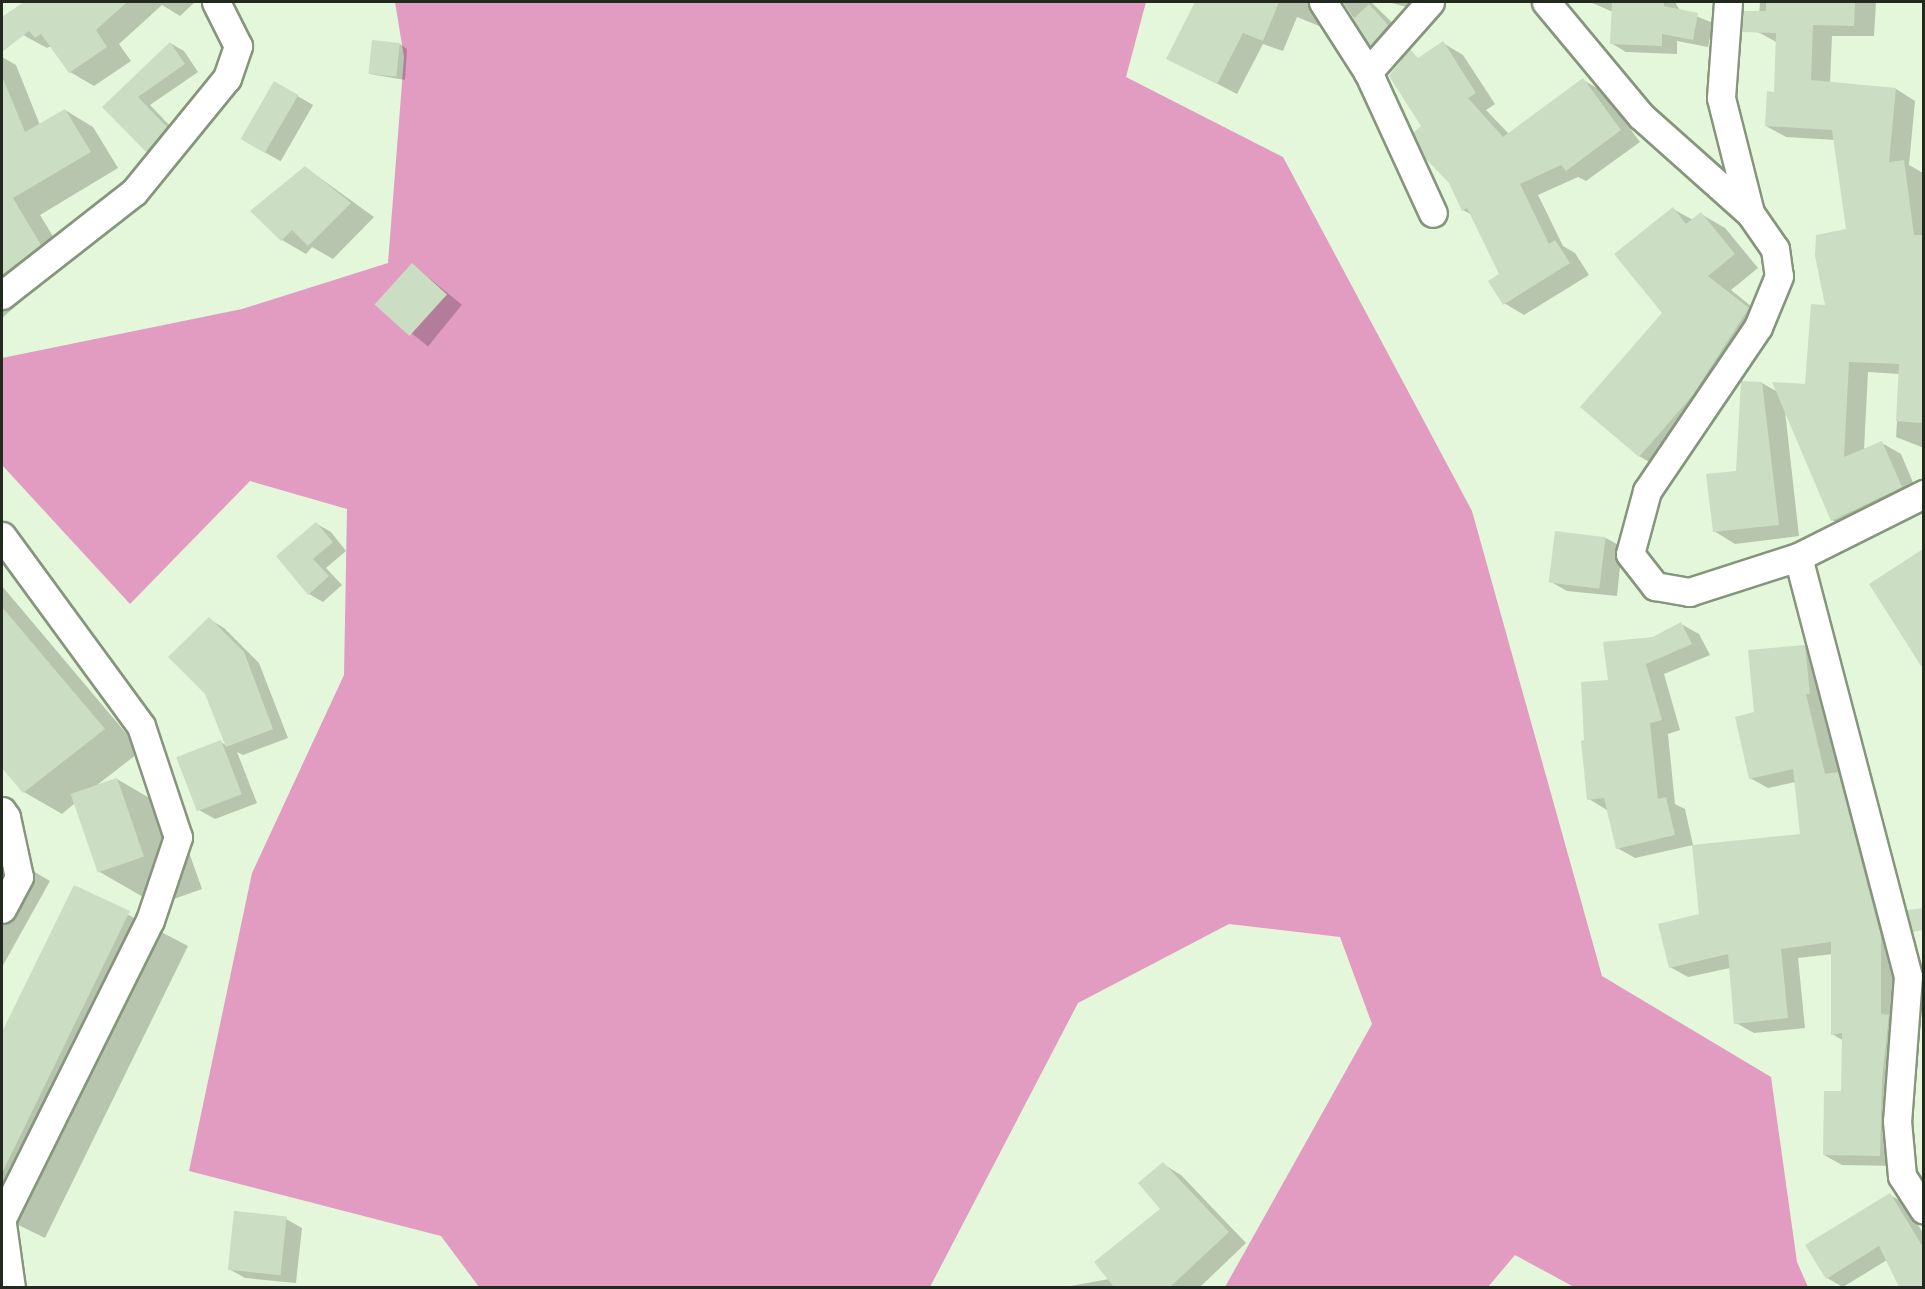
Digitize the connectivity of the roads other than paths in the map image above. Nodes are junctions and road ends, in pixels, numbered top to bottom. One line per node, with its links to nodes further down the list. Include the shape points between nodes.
1 (216, 2): 9 (street, via 238,46 227,78 134,192)
2 (1323, 2): 6 (street)
3 (1430, 2): 6 (street)
4 (1546, 2): 8 (street, via 1641,116)
5 (1728, 2): 8 (street, via 1721,98)
6 (1368, 72): 7 (street)
7 (1433, 213)
8 (1750, 213): 12 (street, via 1775,249 1779,276 1758,327 1647,491 1630,554 1655,586 1689,592)
9 (2, 295)
10 (1923, 494): 12 (street)
11 (2, 536): 16 (street, via 141,726 177,837 150,920)
12 (1798, 557): 15 (street, via 1908,976 1898,1121 1902,1176)
13 (2, 811): 14 (street, via 19,877)
14 (2, 909)
15 (1923, 1210)
16 (2, 1218)
17 (2, 1224): 18 (street)
18 (11, 1287)

